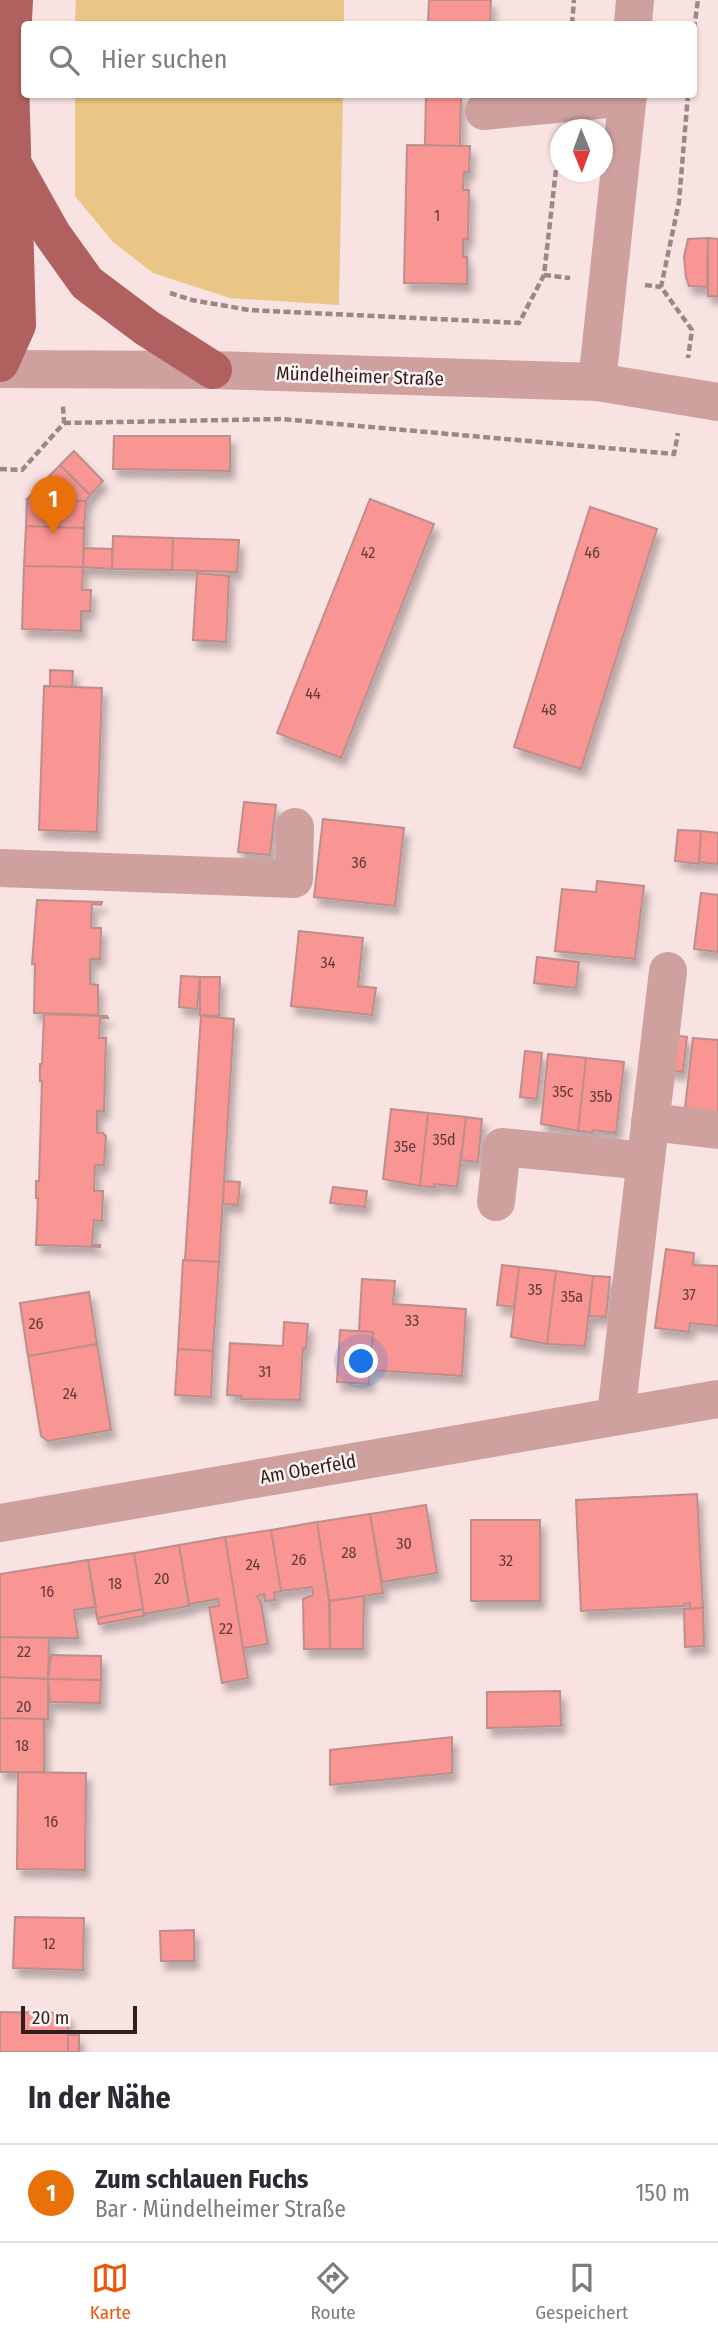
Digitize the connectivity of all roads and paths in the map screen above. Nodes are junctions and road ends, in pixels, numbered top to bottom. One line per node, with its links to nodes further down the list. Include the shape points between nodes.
1 (574, 0): 5 (path)
2 (635, 0): 6 (street)
3 (698, 0): 7 (path)
4 (9, 3): 8 (main road)
5 (572, 21)
6 (633, 21)
7 (695, 21)
8 (9, 80): 13 (main road); 14 (main road)
9 (609, 98): 12 (street)
10 (628, 98): 21 (street)
11 (688, 98): 17 (path, via 679,202 662,287)
12 (484, 111)
13 (0, 125)
14 (12, 163): 18 (main road, via 18,325); 20 (main road, via 52,234 87,283)
15 (555, 182): 16 (path, via 544,275 519,323 249,310)
16 (166, 292)
17 (692, 330)
18 (0, 363)
19 (0, 369): 20 (street, Mündelheimer Straße)
20 (213, 370): 21 (street, Mündelheimer Straße)
21 (597, 382): 22 (street, Mündelheimer Straße)
22 (718, 402)
23 (674, 454): 24 (path, via 281,419 64,423 22,470)
24 (0, 469)
25 (295, 827): 26 (street, via 294,879)
26 (0, 868)
27 (668, 971): 28 (street)
28 (650, 1122): 29 (street); 30 (street)
29 (718, 1130)
30 (646, 1161): 31 (street, via 502,1147); 33 (street)
31 (496, 1202)
32 (718, 1399): 33 (street, Am Oberfeld)
33 (616, 1415): 34 (street, Am Oberfeld)
34 (0, 1522)

